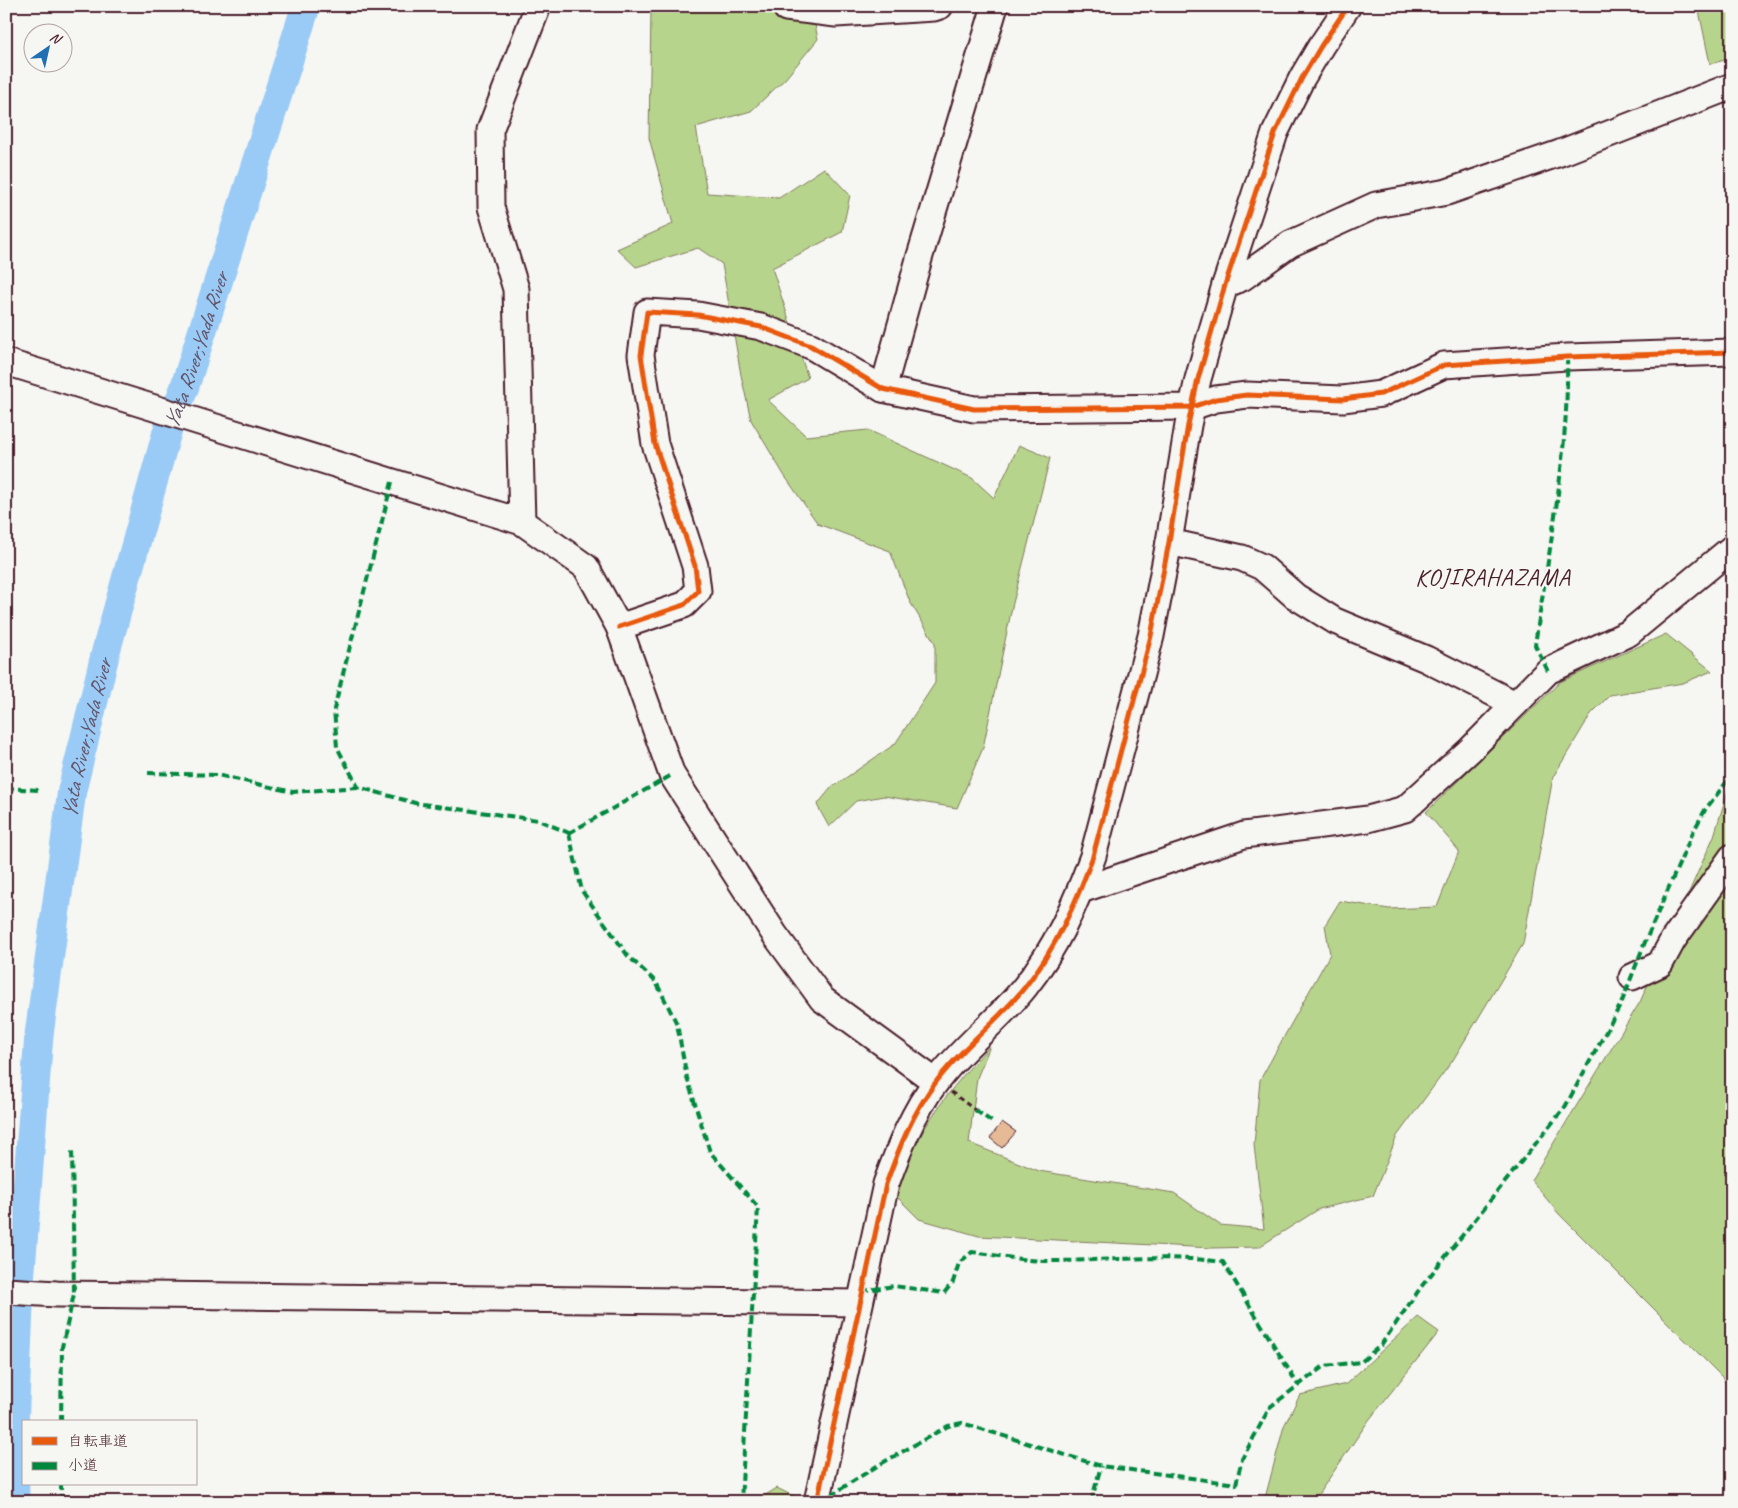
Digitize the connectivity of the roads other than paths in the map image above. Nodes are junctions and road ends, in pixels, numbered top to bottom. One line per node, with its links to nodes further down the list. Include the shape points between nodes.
1 (538, 6): 12 (street, via 490,130 491,207 516,289)
2 (785, 6): 3 (street, via 836,14)
3 (940, 6)
4 (995, 6): 10 (street)
5 (1339, 9): 7 (street, via 1275,133)
6 (1732, 86): 7 (street, via 1560,153 1447,192 1376,206 1290,244 1242,278)
7 (1225, 285): 11 (street)
8 (1732, 352): 11 (street, via 1444,365 1381,394 1343,399 1247,395 1216,399)
9 (6, 362): 12 (street)
10 (883, 390): 11 (street, via 974,410); 15 (street, via 811,346 761,327 698,315 647,312 641,355 655,444 695,566 698,591 684,605)
11 (1192, 407): 13 (street)
12 (522, 522): 15 (street, via 586,567)
13 (1169, 542): 16 (street, via 1242,558 1262,567 1295,596 1335,621 1426,659); 18 (street, via 1150,636 1093,856)
14 (1732, 548): 16 (street, via 1629,633 1548,671)
15 (619, 627): 20 (street, via 672,775 775,934 822,999)
16 (1515, 704): 18 (street, via 1405,809 1368,819 1244,835)
17 (1732, 857): 19 (street, via 1673,940 1660,964)
18 (1081, 890): 20 (street, via 1067,922 1025,986)
19 (1632, 976)
20 (936, 1082): 22 (street, via 904,1138 886,1184)
21 (6, 1291): 22 (street)
22 (859, 1303): 23 (street)
23 (817, 1502)

